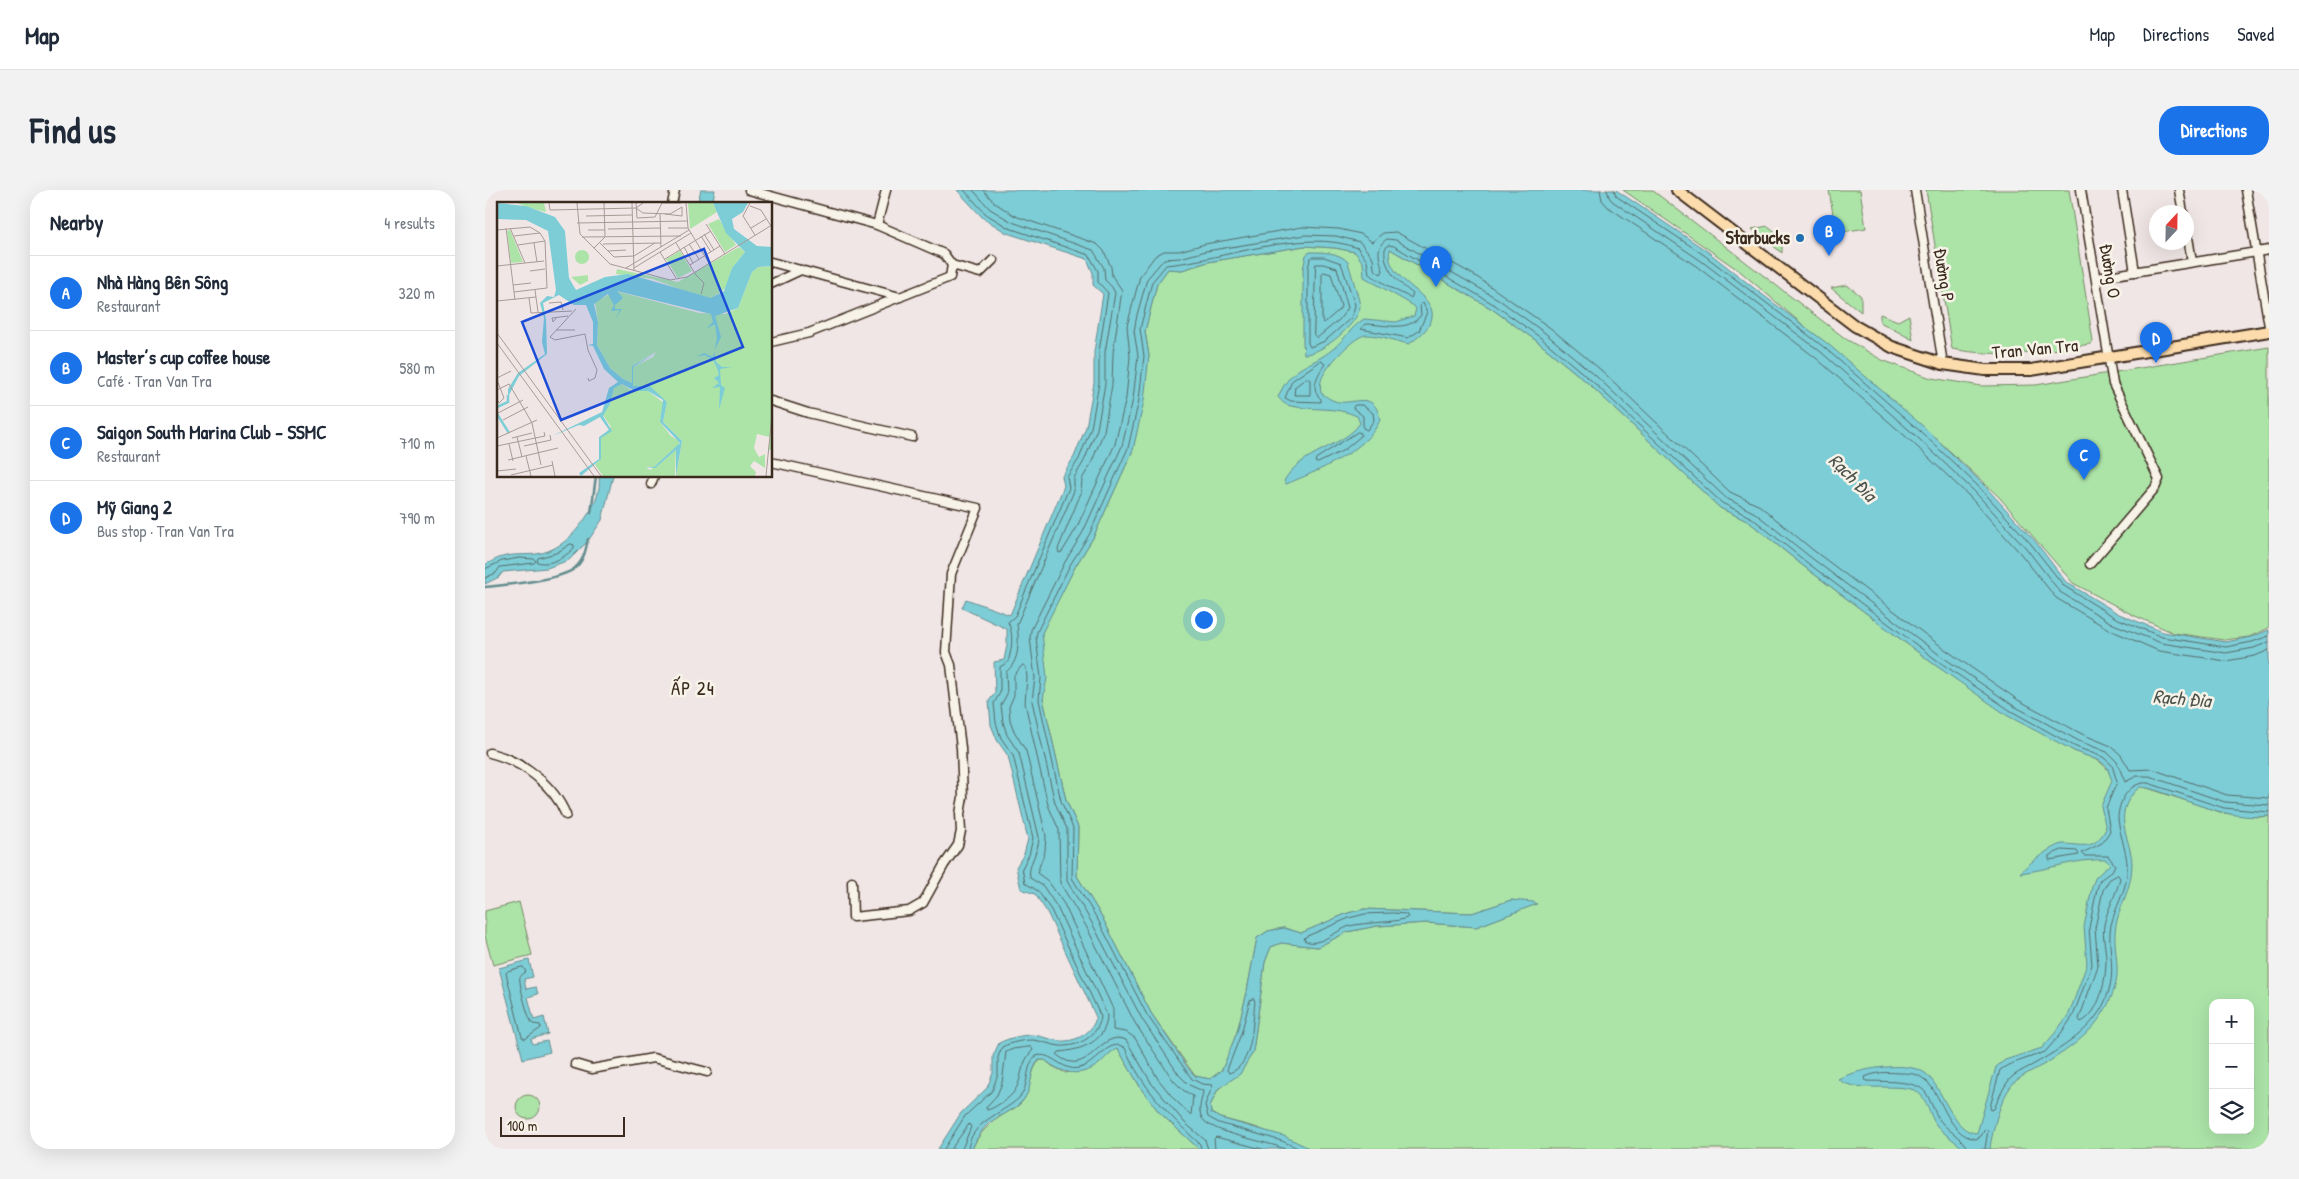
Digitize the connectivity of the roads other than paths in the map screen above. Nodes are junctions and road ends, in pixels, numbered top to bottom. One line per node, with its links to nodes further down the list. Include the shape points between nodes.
1 (749, 190): 10 (street)
2 (886, 190): 10 (street)
3 (1677, 190): 27 (main road, Tran Van Tra, via 1855,326 1892,347)
4 (1915, 190): 27 (street, Đường P)
5 (2081, 190): 20 (street, Đường O)
6 (2122, 190): 19 (street)
7 (2179, 190): 9 (street)
8 (2246, 190): 13 (street)
9 (2182, 205)
10 (877, 225): 17 (street, via 943,254)
11 (2190, 250): 15 (street)
12 (2269, 250): 13 (street)
13 (2256, 252): 15 (street); 23 (street)
14 (993, 260): 17 (street, via 980,274)
15 (2192, 262): 19 (street)
16 (773, 263): 18 (street)
17 (953, 265): 22 (street, via 950,277)
18 (801, 270): 21 (street); 22 (street)
19 (2135, 272): 20 (street)
20 (2096, 278): 26 (street, Đường O)
21 (773, 283)
22 (901, 297): 25 (street, via 809,333)
23 (2269, 326)
24 (2269, 331): 26 (main road, Tran Van Tra)
25 (773, 342)
26 (2108, 358): 27 (main road, Tran Van Tra, via 2019,371); 31 (street, Đường O, via 2113,384 2159,481)
27 (1943, 364)
28 (773, 402): 29 (street)
29 (912, 437)
30 (773, 462): 34 (street, via 978,508 951,574 947,633 946,652 951,665 961,748 963,797 958,845 923,903 909,911 853,918)
31 (2090, 564)
32 (490, 753): 33 (street, via 516,764 543,782 563,806)
33 (566, 815)
34 (852, 882)
35 (575, 1064): 36 (street, via 592,1069 653,1058)
36 (707, 1072)

